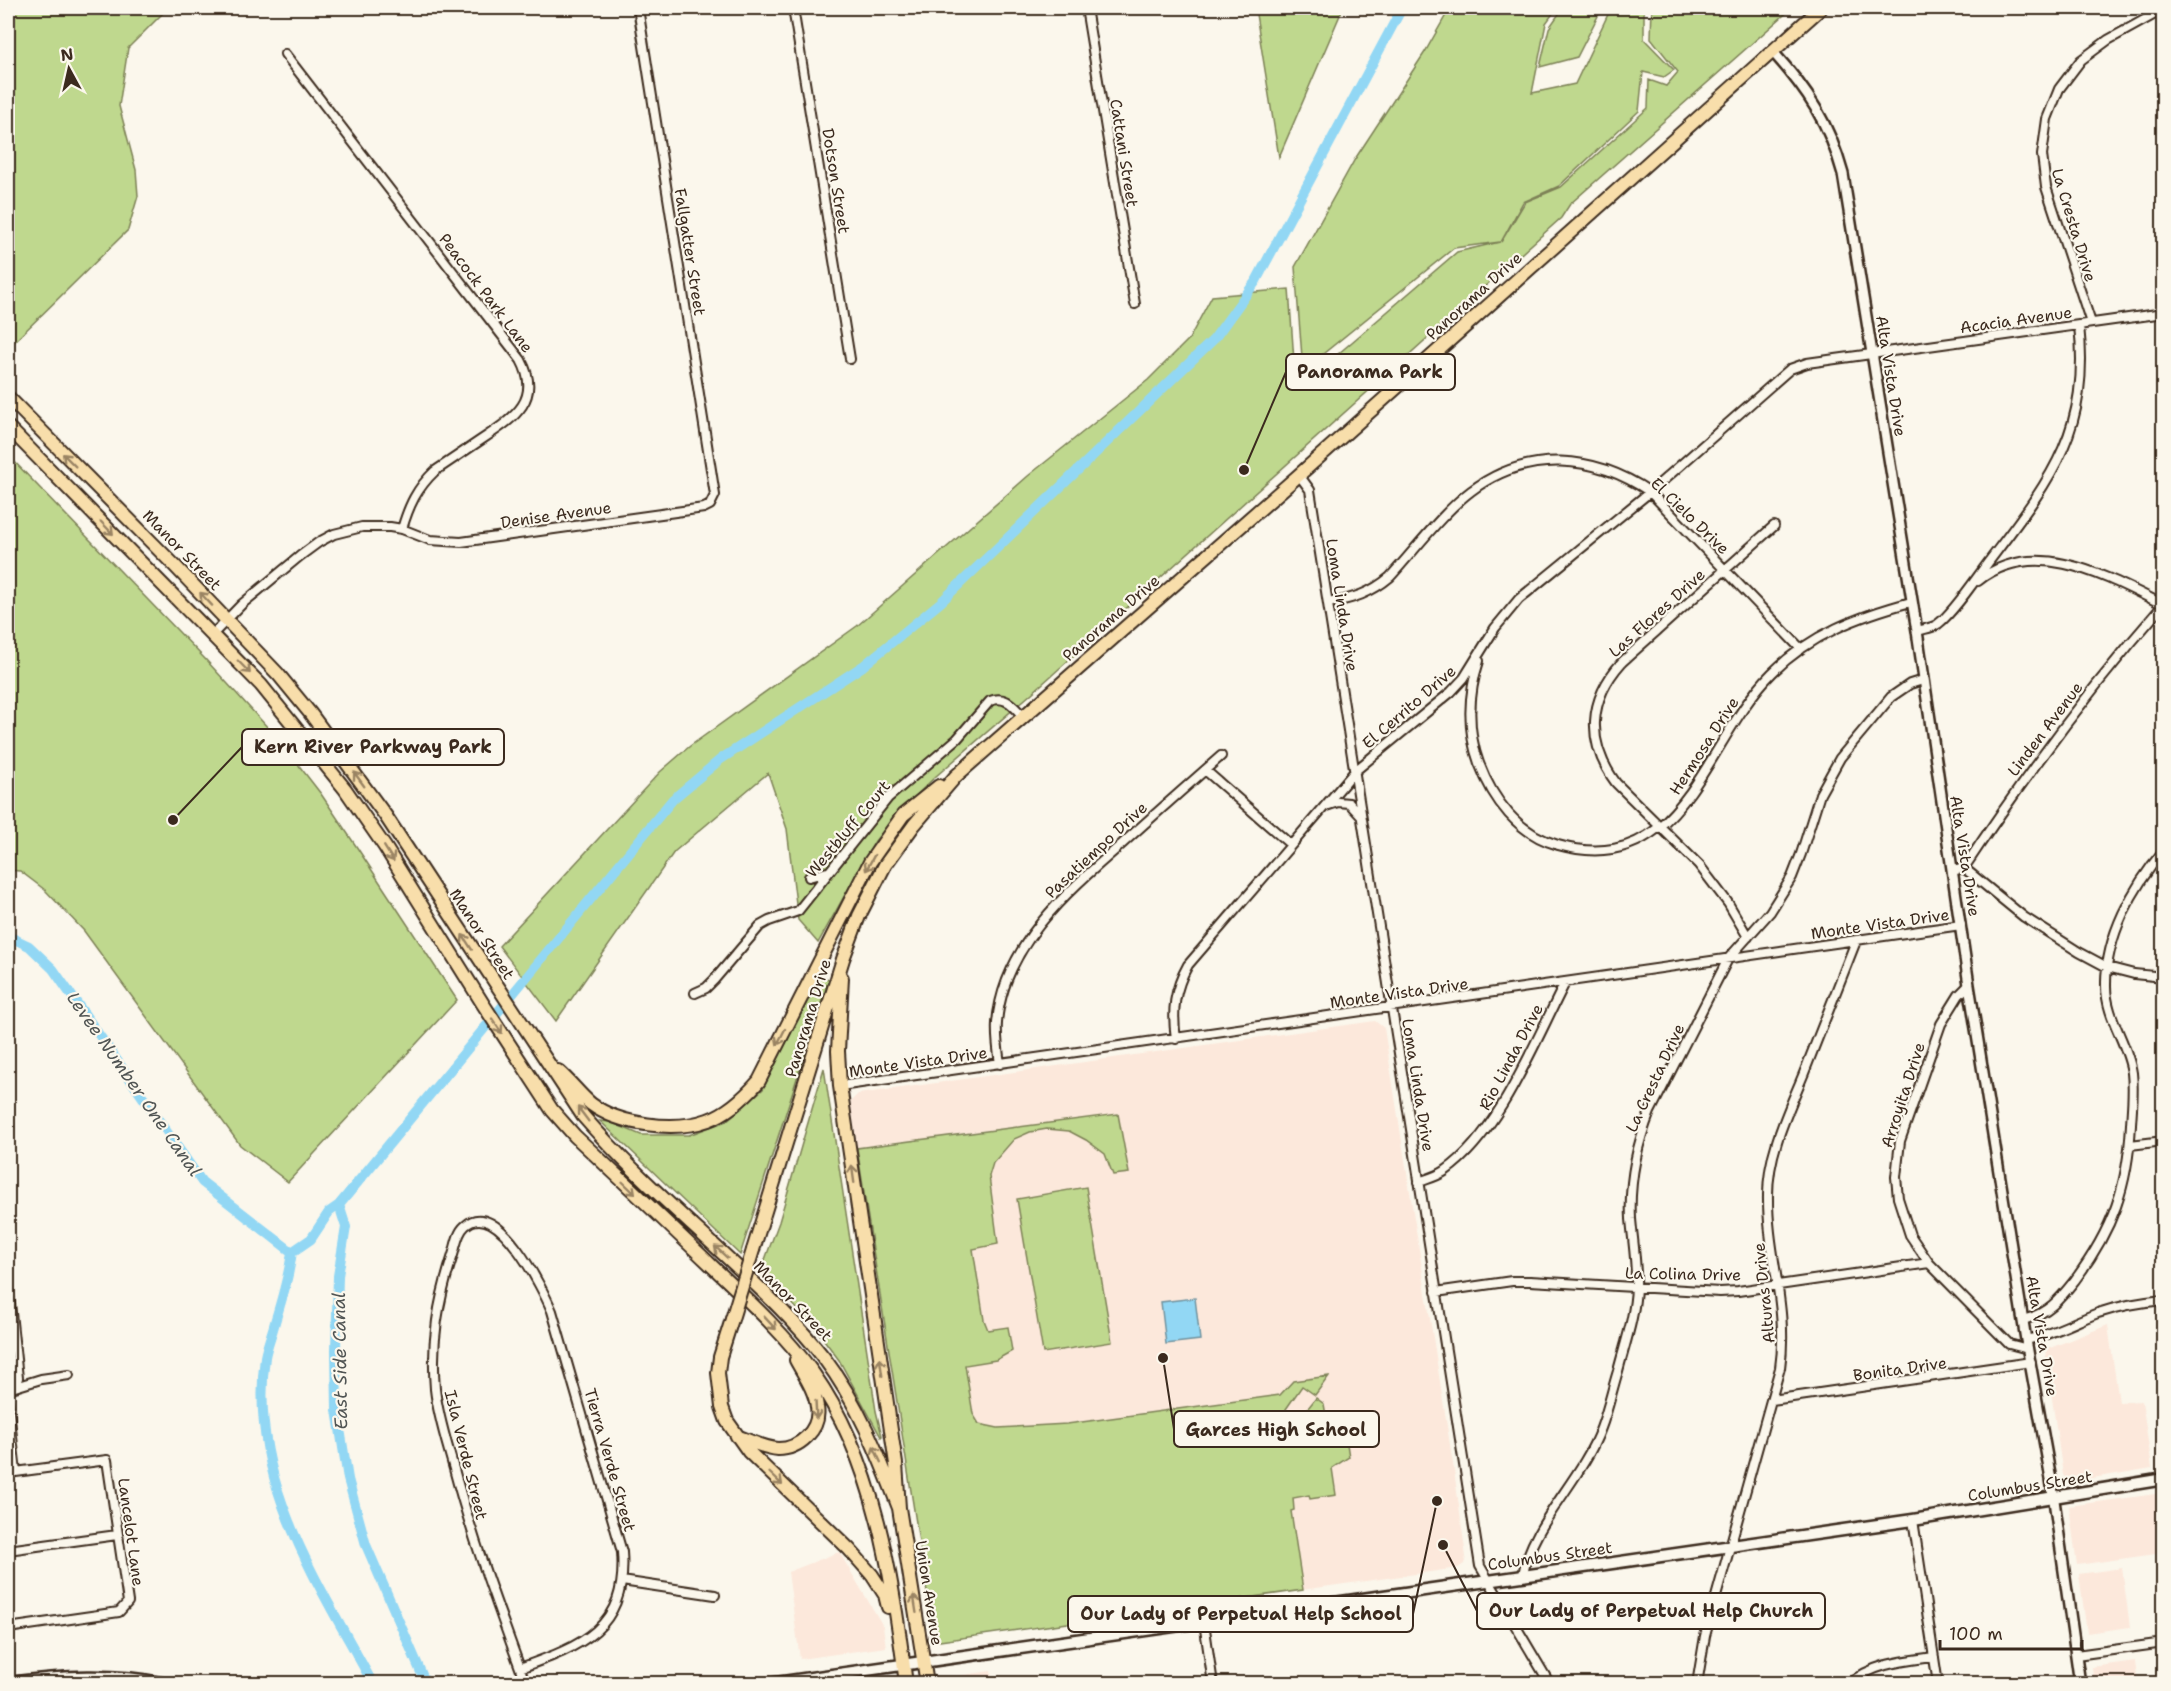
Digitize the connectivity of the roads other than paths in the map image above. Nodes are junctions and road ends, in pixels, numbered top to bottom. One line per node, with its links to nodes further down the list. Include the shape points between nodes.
1 (638, 8): 18 (street, Fallgatter Street)
2 (793, 8): 13 (street, Dotson Street)
3 (1086, 8): 8 (street, Cattani Street)
4 (1821, 8): 6 (main road, Panorama Drive)
5 (2163, 9): 10 (street, La Cresta Drive, via 2081,60 2059,89 2047,119 2042,155 2046,187)
6 (1773, 52): 12 (street, Alta Vista Drive, via 1808,94 1837,152); 16 (main road, Panorama Drive)
7 (285, 54): 20 (street, Peacock Park Lane, via 521,360 528,378 526,398 518,413 425,481 409,506)
8 (1135, 304)
9 (2163, 313): 10 (street, Acacia Avenue)
10 (2091, 323): 11 (street, Acacia Avenue)
11 (2079, 325): 12 (street, Acacia Avenue); 22 (street, via 2080,383 2063,452 2041,492)
12 (1872, 355): 17 (street, El Cerrito Drive, via 1807,363 1790,369); 23 (street, Alta Vista Drive)
13 (850, 359)
14 (8, 398): 26 (main road, Manor Street, one-way to 14)
15 (8, 427): 28 (main road, Manor Street, one-way to 28)
16 (1299, 475): 24 (street, Loma Linda Drive, via 1310,490); 32 (main road, Panorama Drive)
17 (1650, 492): 21 (street, El Cielo Drive); 24 (street, El Cielo Drive, via 1619,474 1582,463 1543,462 1506,471 1457,502 1378,587 1351,599); 29 (street, El Cerrito Drive, via 1519,599)
18 (713, 500): 20 (street, Denise Avenue, via 704,508 461,542 430,540)
19 (1774, 526): 21 (street, Las Flores Drive)
20 (402, 529): 26 (street, via 362,527 334,534 300,556)
21 (1725, 569): 30 (street, El Cielo Drive); 38 (street, Las Flores Drive, via 1622,662 1598,700 1594,729 1607,771)
22 (1962, 597): 25 (street, via 1996,570 2040,562 2096,572); 27 (street, via 1938,625)
23 (1911, 602): 27 (street, Alta Vista Drive); 30 (street, Hermosa Drive, via 1842,624)
24 (1328, 603): 35 (street, Loma Linda Drive)
25 (2163, 605): 41 (street, Linden Avenue, via 2087,694)
26 (226, 620): 28 (street); 57 (main road, Manor Street, one-way to 26, via 385,814 278,674)
27 (1917, 631): 31 (street, Alta Vista Drive)
28 (212, 635): 71 (main road, Manor Street, one-way to 71, via 261,685 345,789 552,1110 574,1136)
29 (1484, 648): 35 (street, El Cerrito Drive, via 1451,692); 38 (street, Hermosa Drive, via 1472,691 1473,739 1484,776 1511,818 1537,837 1586,851 1619,847)
30 (1801, 648): 38 (street, Hermosa Drive, via 1758,688 1686,800)
31 (1923, 680): 42 (street, Alta Vista Drive); 46 (street, La Cresta Drive, via 1892,697 1840,758 1820,794 1792,877)
32 (1020, 719): 43 (street, Westbluff Court, via 1008,702 990,700 957,739 888,798); 48 (main road, Panorama Drive, via 947,786 914,825 885,865); 57 (main road, one-way to 57, via 895,824 870,862 759,1081 738,1102 708,1120 688,1124 671,1126 620,1119 591,1104)
33 (1221, 756): 34 (street, Pasatiempo Drive)
34 (1204, 770): 39 (street); 58 (street, Pasatiempo Drive, via 1071,889 1039,926 1013,967 1002,997 997,1024)
35 (1355, 771): 36 (street, El Cerrito Drive); 37 (street, Loma Linda Drive)
36 (1325, 807): 37 (street, via 1349,803); 39 (street, El Cerrito Drive)
37 (1362, 817): 55 (street, Loma Linda Drive)
38 (1661, 827): 46 (street, Las Flores Drive, via 1712,881)
39 (1291, 845): 56 (street, El Cerrito Drive, via 1188,965 1173,1006)
40 (2163, 850): 50 (street, via 2132,895 2118,926)
41 (1964, 868): 42 (street); 50 (street, via 2024,917)
42 (1953, 871): 45 (street, Alta Vista Drive)
43 (827, 872): 44 (street); 54 (street, Westbluff Court, via 798,911 760,926 714,980)
44 (809, 877)
45 (1961, 925): 47 (street, Monte Vista Drive); 53 (street, Alta Vista Drive)
46 (1748, 937): 49 (street, La Cresta Drive)
47 (1856, 941): 49 (street, Monte Vista Drive); 66 (street, Alturas Drive, via 1773,1153 1768,1204)
48 (843, 959): 59 (main road); 78 (main road, Panorama Drive, bridge, via 720,1357 722,1407)
49 (1728, 959): 52 (street, Monte Vista Drive); 67 (street, La Cresta Drive, via 1642,1134 1630,1197)
50 (2107, 967): 51 (street); 61 (street, via 2108,1004 2132,1072)
51 (2163, 977)
52 (1565, 983): 55 (street, Monte Vista Drive); 62 (street, Rio Linda Drive, via 1507,1097 1484,1133 1443,1173)
53 (1969, 985): 64 (street, Arroyita Drive, via 1941,1024 1897,1159 1903,1218); 70 (street, Alta Vista Drive)
54 (695, 993)
55 (1393, 1007): 56 (street, Monte Vista Drive); 62 (street, Loma Linda Drive)
56 (1176, 1039): 58 (street, Monte Vista Drive)
57 (549, 1064): 82 (main road, Manor Street, one-way to 57, via 864,1426 824,1358 775,1302 614,1152 583,1116)
58 (1000, 1064): 59 (street, Monte Vista Drive)
59 (840, 1086): 82 (main road, one-way to 59, via 896,1464)
60 (2163, 1141): 61 (street)
61 (2130, 1145): 70 (street, via 2122,1193 2092,1258 2057,1304 2037,1317)
62 (1419, 1182): 68 (street, Loma Linda Drive)
63 (494, 1226): 89 (street, Tierra Verde Street, via 519,1251 552,1311 619,1541); 99 (street, Isla Verde Street, via 478,1220 460,1232 438,1304 435,1389 471,1530)
64 (1929, 1263): 66 (street, La Colina Drive); 72 (street, Arroyita Drive, via 2009,1344)
65 (8, 1285): 75 (street, via 18,1378)
66 (1779, 1285): 67 (street, La Colina Drive, via 1720,1292); 76 (street, Alturas Drive, via 1783,1350)
67 (1636, 1287): 68 (street, La Colina Drive, via 1521,1281); 87 (street, La Cresta Drive, via 1631,1324 1602,1426 1583,1467 1533,1541)
68 (1436, 1292): 88 (street, Loma Linda Drive, via 1480,1566)
69 (2163, 1300): 72 (street, via 2098,1313)
70 (2023, 1320): 72 (street, Alta Vista Drive)
71 (784, 1339): 78 (main road, one-way to 78, via 814,1394 818,1407 816,1423 800,1443 779,1449); 94 (main road, Manor Street, via 813,1372 834,1406 858,1460 885,1553)
72 (2027, 1344): 73 (street, Alta Vista Drive)
73 (2031, 1362): 76 (street, Bonita Drive); 81 (street, Alta Vista Drive)
74 (69, 1375): 75 (street)
75 (8, 1389)
76 (1772, 1401): 85 (street, Alturas Drive)
77 (8, 1402): 79 (street)
78 (736, 1436): 94 (main road, Panorama Drive, one-way to 94, via 872,1575 885,1596)
79 (12, 1473): 84 (street, Lancelot Lane, via 107,1460)
80 (2163, 1479): 81 (main road, Columbus Street)
81 (2053, 1498): 83 (main road, Columbus Street); 95 (street, Alta Vista Drive)
82 (899, 1508): 97 (main road, Union Avenue, one-way to 82)
83 (1913, 1520): 85 (main road, Columbus Street); 96 (street)
84 (117, 1535): 86 (street); 92 (street, Lancelot Lane, via 128,1602 125,1608)
85 (1732, 1546): 87 (main road, Columbus Street); 108 (street, Alturas Drive, via 1705,1636)
86 (8, 1550)
87 (1523, 1575): 88 (main road, Columbus Street)
88 (1487, 1580): 91 (main road, Columbus Street); 107 (street, Loma Linda Drive)
89 (622, 1581): 90 (street); 99 (street, Tierra Verde Street, via 611,1611 595,1632 570,1650)
90 (715, 1595)
91 (1204, 1622): 97 (main road, Columbus Street); 106 (street)
92 (8, 1628)
93 (2163, 1643): 95 (street)
94 (900, 1645): 98 (main road)
95 (2076, 1655): 111 (street, Alta Vista Drive)
96 (1934, 1657): 109 (street, via 1879,1666); 110 (street)
97 (923, 1662): 98 (main road, Columbus Street); 105 (main road, Union Avenue)
98 (904, 1665): 103 (main road, Columbus Street); 104 (main road)
99 (520, 1668): 102 (street, Isla Verde Street)
100 (8, 1683): 101 (main road, via 101,1676)
101 (167, 1683)
102 (525, 1683)
103 (769, 1683)
104 (906, 1683)
105 (927, 1683)
106 (1213, 1683)
107 (1550, 1683)
108 (1697, 1683)
109 (1849, 1683)
110 (1938, 1683)
111 (2080, 1683)

